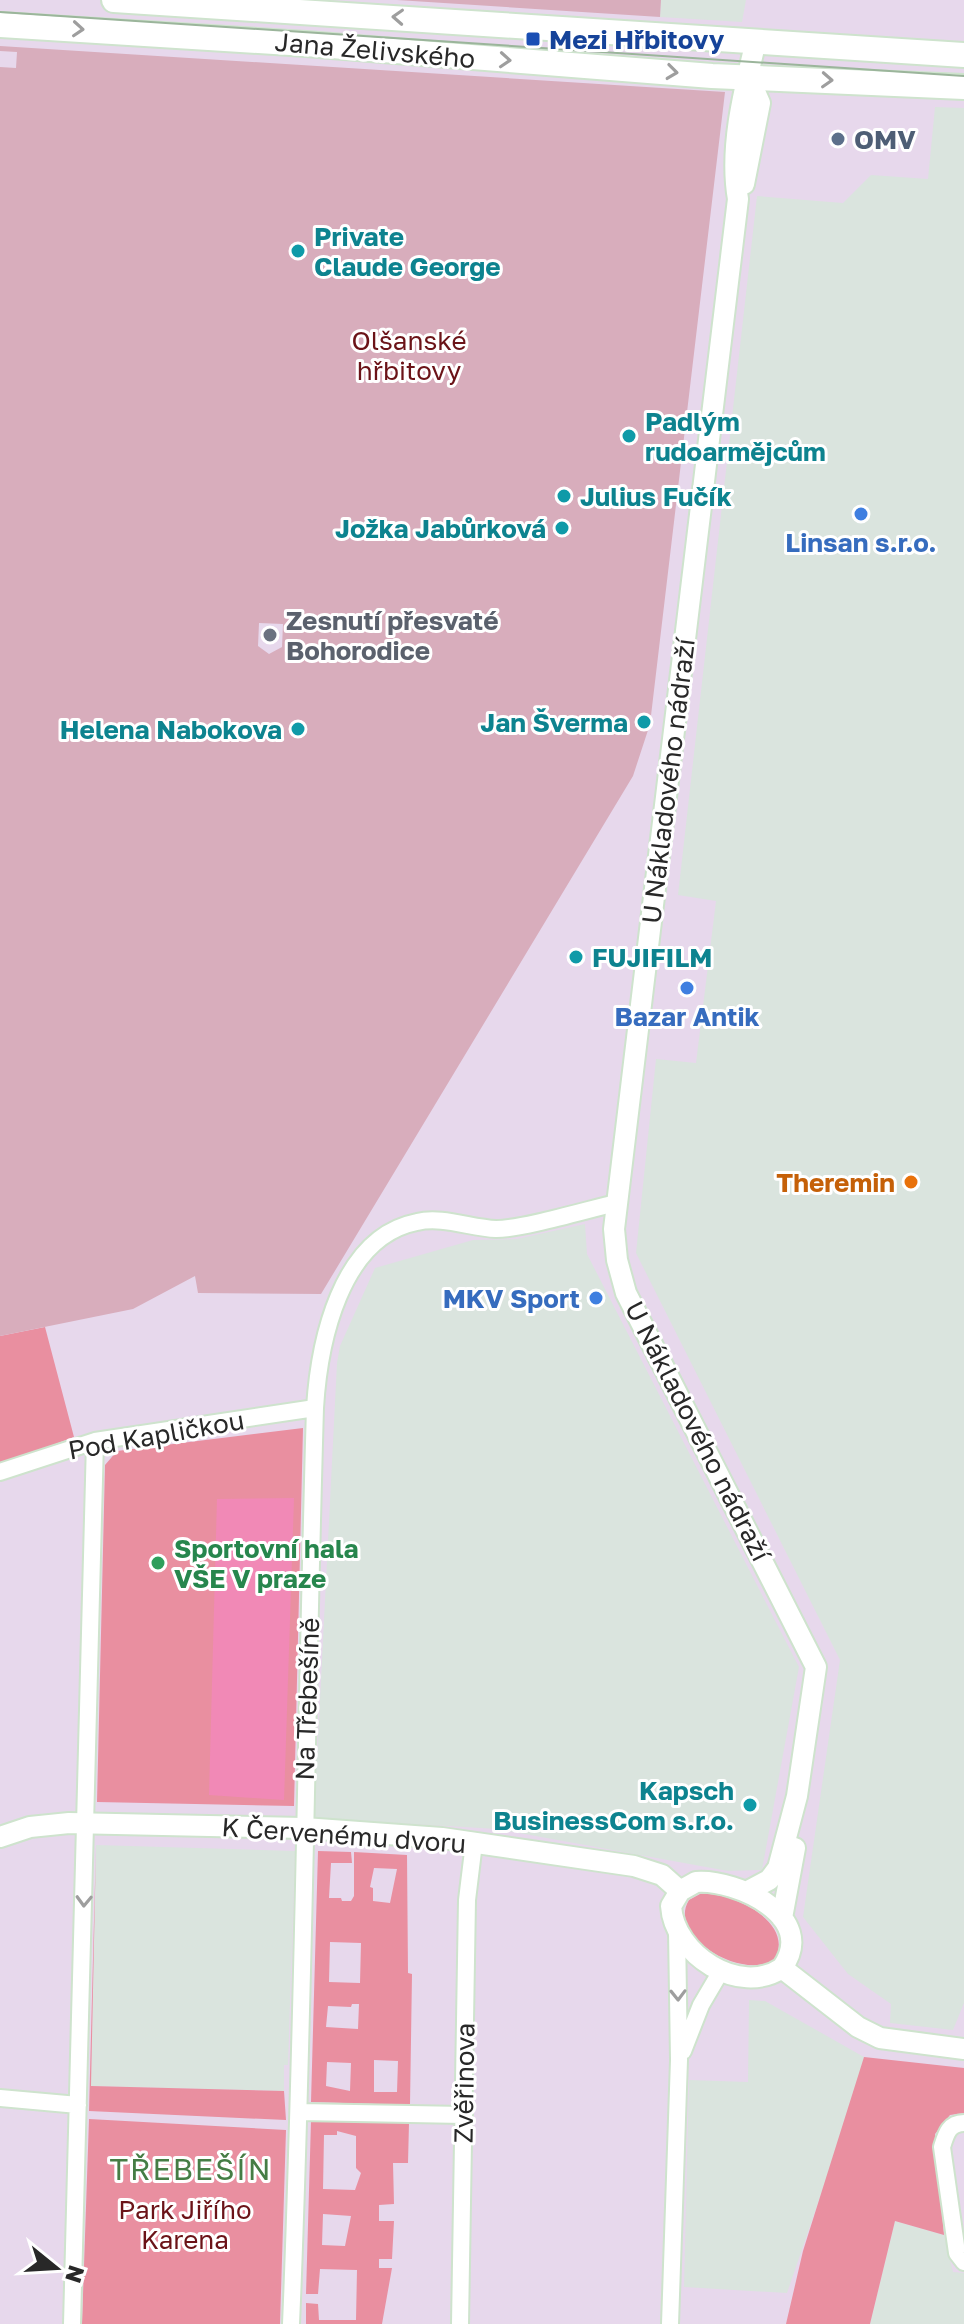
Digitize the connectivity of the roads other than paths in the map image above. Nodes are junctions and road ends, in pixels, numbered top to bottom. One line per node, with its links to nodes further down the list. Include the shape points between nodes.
1 (114, 0): 3 (main road, Jana Želivského, one-way to 1)
2 (0, 25): 5 (main road, Jana Želivského, one-way to 5)
3 (756, 41): 4 (main road, Jana Želivského); 5 (street)
4 (964, 55)
5 (749, 78): 6 (main road, Jana Želivského, one-way to 6); 7 (street, U Nákladového nádraží)
6 (964, 87)
7 (616, 1203): 8 (street, Na Třebešíně, via 498,1229 417,1222 380,1238 347,1279 325,1327); 11 (street, U Nákladového nádraží, via 615,1246 626,1293 814,1660 817,1683)
8 (315, 1408): 9 (street, Pod Kapličkou); 13 (street, Na Třebešíně)
9 (95, 1441): 10 (street, Pod Kapličkou); 12 (street)
10 (0, 1472)
11 (797, 1796): 17 (street, via 778,1868 769,1880); 18 (street, via 797,1840)
12 (86, 1823): 13 (street, K Červenému dvoru); 14 (street, K Červenému dvoru, via 30,1827); 25 (street, one-way to 25)
13 (304, 1828): 15 (street, K Červenému dvoru); 26 (street, Na Třebešíně)
14 (0, 1837)
15 (474, 1843): 16 (street, K Červenému dvoru, via 650,1869); 27 (street, Zvěřinova, via 467,1900)
16 (680, 1891): 17 (street, via 707,1881); 19 (street, via 671,1906)
17 (748, 1891): 18 (street)
18 (782, 1918): 20 (street, via 791,1946)
19 (677, 1931): 21 (street); 23 (street, one-way to 23)
20 (782, 1968): 21 (street, via 759,1977); 22 (street, via 858,2027 885,2040)
21 (721, 1971): 23 (street)
22 (964, 2049)
23 (679, 2060): 33 (street)
24 (0, 2098): 25 (street)
25 (78, 2105): 30 (street)
26 (300, 2112): 27 (street); 31 (street, Na Třebešíně)
27 (464, 2115): 32 (street, Zvěřinova)
28 (964, 2123): 29 (street, via 947,2131 942,2147 957,2253)
29 (964, 2262)
30 (72, 2324)
31 (291, 2324)
32 (460, 2324)
33 (670, 2324)

